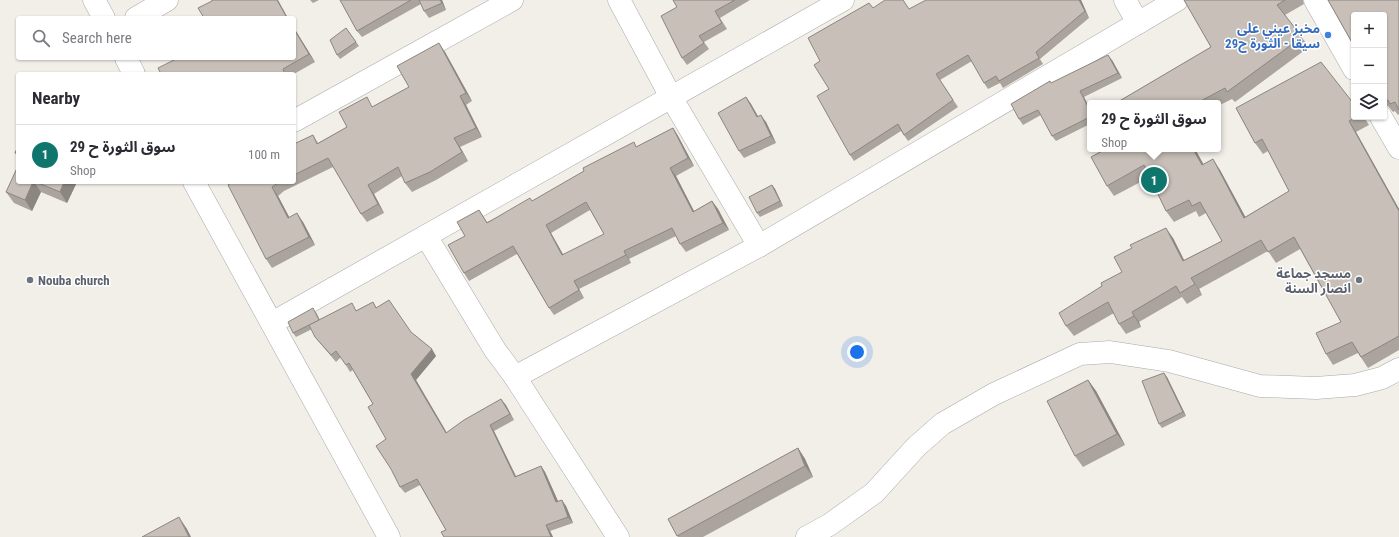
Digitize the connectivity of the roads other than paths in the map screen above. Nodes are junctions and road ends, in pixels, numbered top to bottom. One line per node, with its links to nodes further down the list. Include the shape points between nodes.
1 (94, 0): 10 (street)
2 (167, 0): 11 (street)
3 (512, 0): 17 (street)
4 (619, 0): 16 (street)
5 (843, 0): 9 (street)
6 (1125, 0): 12 (street)
7 (1177, 0): 12 (street)
8 (1315, 0): 14 (street)
9 (815, 7): 16 (street)
10 (103, 16)
11 (139, 16)
12 (1138, 23): 22 (street)
13 (127, 60): 15 (street)
14 (1351, 64)
15 (133, 72)
16 (671, 96): 21 (street); 22 (street)
17 (296, 120)
18 (1383, 120): 19 (street)
19 (1399, 148)
20 (195, 184): 23 (street)
21 (426, 236): 23 (street); 25 (street, via 495,350)
22 (759, 246): 25 (street)
23 (272, 324): 26 (street)
24 (1399, 369): 28 (street, via 1382,378 1355,386 1260,386 1169,361 1110,352 1080,354 994,394 942,424 916,447 874,493 829,525)
25 (516, 376): 27 (street)
26 (390, 537)
27 (618, 537)
28 (807, 537)

